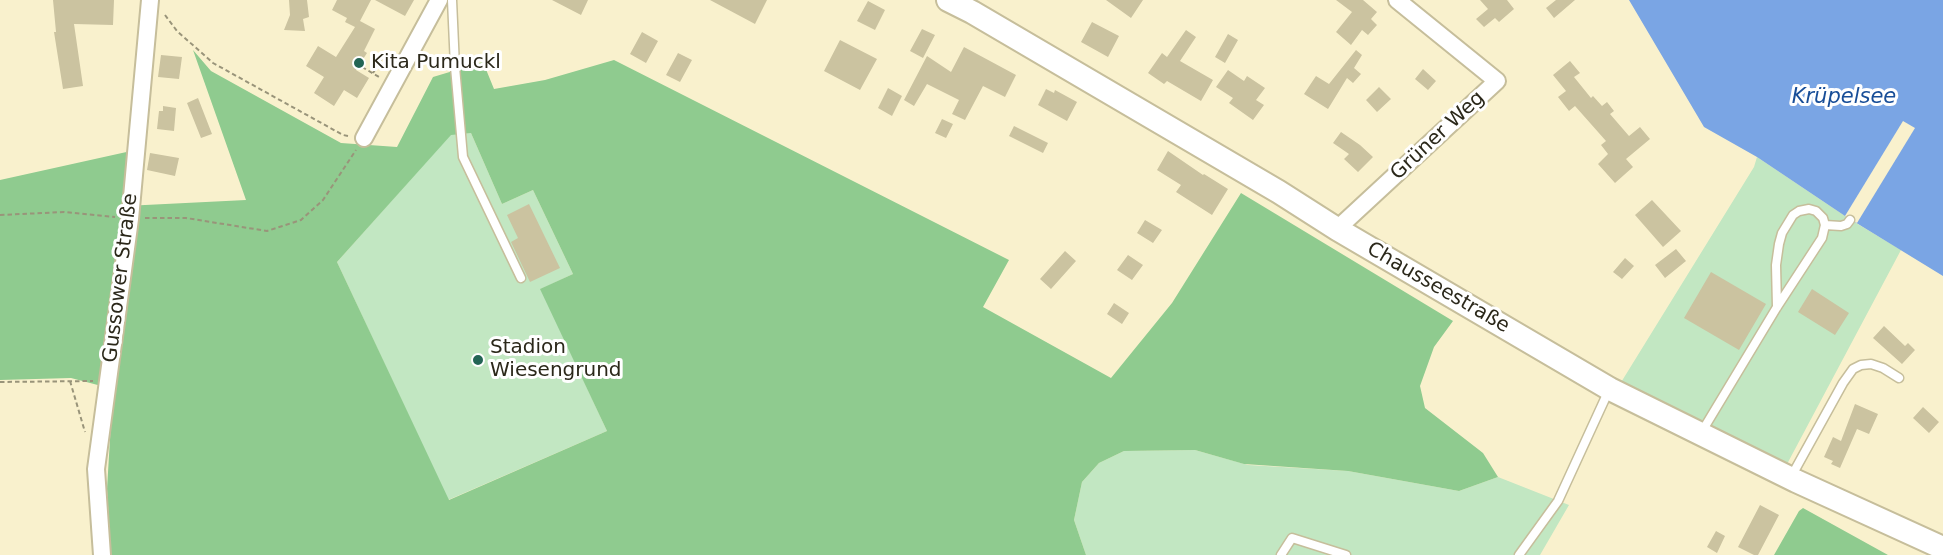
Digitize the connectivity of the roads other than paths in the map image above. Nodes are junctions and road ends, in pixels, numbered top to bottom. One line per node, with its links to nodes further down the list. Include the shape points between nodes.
1 (439, 0): 6 (street)
2 (452, 0): 10 (lane, via 463,157)
3 (948, 0): 9 (main road, Chausseestraße)
4 (1397, 0): 9 (street, Grüner Weg, via 1497,81)
5 (155, 4): 17 (street, Gussower Straße, via 96,469)
6 (364, 138)
7 (1850, 220): 8 (lane, via 1848,225)
8 (1825, 225): 11 (lane, via 1822,237); 11 (lane, via 1816,211 1809,209 1799,211 1788,222 1776,265)
9 (1337, 229): 13 (main road, Chausseestraße)
10 (521, 279)
11 (1777, 307): 14 (lane)
12 (1899, 378): 15 (lane, via 1871,364 1853,369)
13 (1610, 389): 14 (main road, Chausseestraße); 20 (lane, via 1558,501)
14 (1701, 434): 15 (main road, Chausseestraße)
15 (1791, 478): 16 (main road, Chausseestraße)
16 (1943, 548)
17 (102, 555)
18 (1281, 555): 19 (lane, via 1292,538)
19 (1346, 555)
20 (1520, 555)

